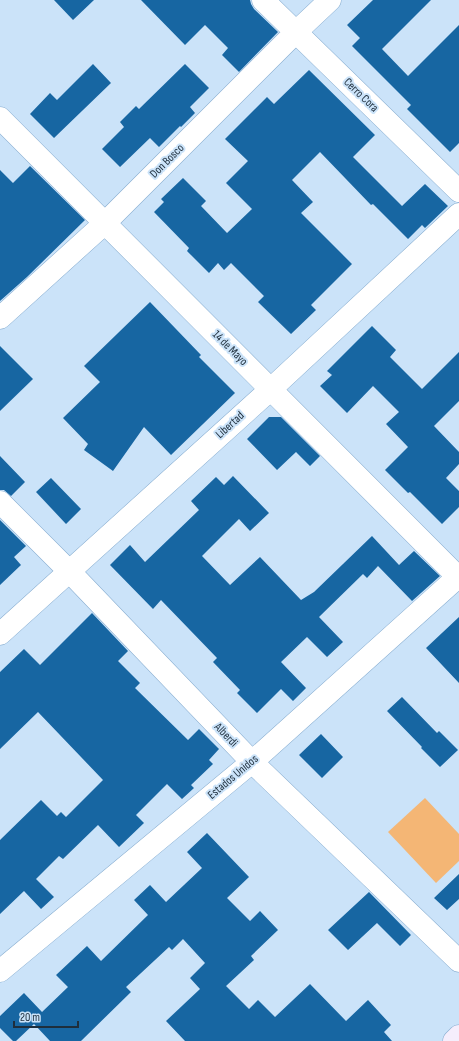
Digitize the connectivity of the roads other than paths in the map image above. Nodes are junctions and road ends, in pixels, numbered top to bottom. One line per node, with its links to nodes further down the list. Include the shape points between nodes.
1 (263, 0): 3 (street, Cerro Cora)
2 (330, 0): 3 (street, Don Bosco)
3 (296, 32): 5 (street, Cerro Cora); 7 (street, Don Bosco)
4 (0, 118): 7 (street, 14 de Mayo)
5 (459, 191)
6 (459, 214): 9 (street, Libertad)
7 (105, 223): 8 (street, Don Bosco); 9 (street, 14 de Mayo)
8 (0, 318)
9 (271, 389): 11 (street, Libertad); 12 (street, 14 de Mayo)
10 (0, 502): 11 (street, Alberdi)
11 (69, 571): 13 (street, Libertad); 14 (street, Alberdi)
12 (458, 577): 14 (street, Estados Unidos)
13 (0, 634)
14 (252, 762): 15 (street, Alberdi); 16 (street, Estados Unidos)
15 (459, 961)
16 (0, 971)
17 (459, 1036): 18 (main road)
18 (454, 1041)

